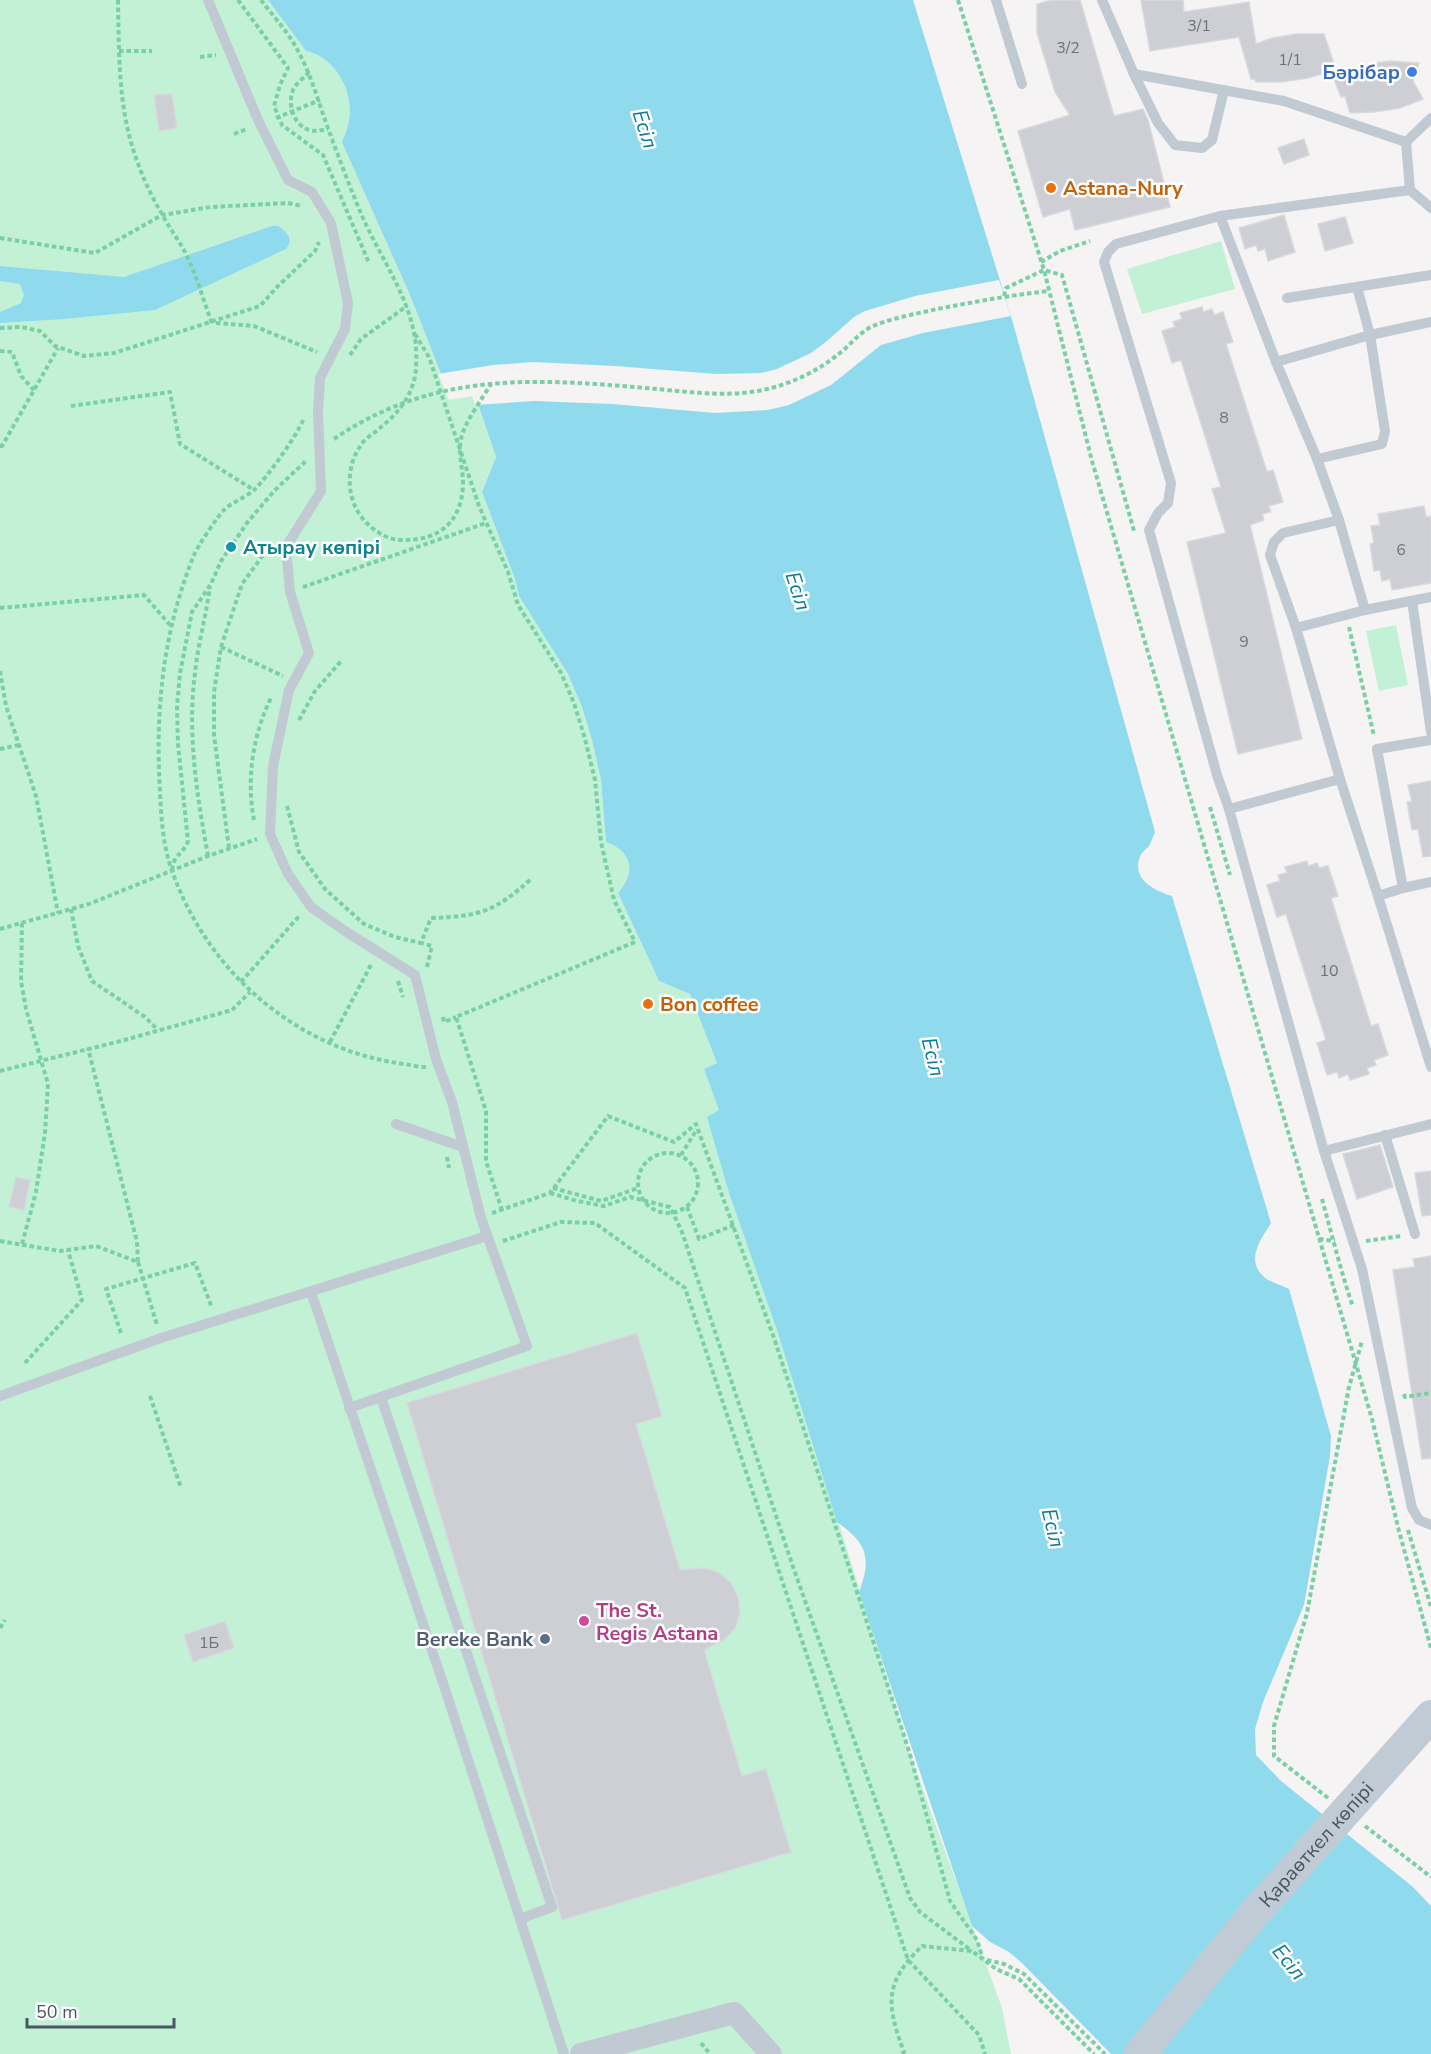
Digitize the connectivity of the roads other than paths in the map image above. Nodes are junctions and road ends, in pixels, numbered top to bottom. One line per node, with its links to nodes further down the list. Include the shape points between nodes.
1 (208, 0): 36 (lane, via 288,180 312,192 331,223 348,303 345,329 320,378 321,491 286,547 290,592 309,653 289,690 273,766 270,834 288,874 311,907 415,975)
2 (996, 0): 5 (lane)
3 (1102, 0): 4 (lane)
4 (1134, 74): 6 (lane); 6 (lane, via 1158,123 1175,145 1202,148 1212,140)
5 (1022, 84)
6 (1224, 90): 8 (lane, via 1284,101)
7 (1431, 118): 8 (lane)
8 (1406, 142): 9 (lane)
9 (1410, 190): 10 (lane); 11 (lane)
10 (1431, 208)
11 (1220, 216): 17 (lane); 27 (lane, via 1116,244 1104,262 1171,483 1168,503 1149,530 1217,775)
12 (1431, 275): 13 (lane)
13 (1357, 287): 14 (lane); 16 (lane)
14 (1287, 298)
15 (1431, 322): 16 (lane)
16 (1370, 335): 17 (lane); 18 (lane, via 1385,431 1382,444)
17 (1276, 362): 18 (lane)
18 (1317, 459): 19 (lane)
19 (1339, 520): 22 (lane); 23 (lane, via 1283,533 1274,542 1270,555)
20 (1431, 597): 21 (lane)
21 (1412, 600): 22 (lane); 24 (lane)
22 (1365, 610): 23 (lane)
23 (1296, 628): 26 (lane)
24 (1431, 732)
25 (1431, 740): 29 (lane, via 1377,749)
26 (1340, 779): 27 (lane); 30 (lane)
27 (1230, 809): 37 (lane)
28 (1431, 882): 29 (lane)
29 (1403, 888): 30 (lane)
30 (1378, 896): 31 (lane)
31 (1429, 1053): 32 (lane)
32 (1431, 1067)
33 (396, 1124): 36 (lane)
34 (1431, 1124): 35 (lane)
35 (1385, 1136): 37 (lane); 38 (lane)
36 (463, 1147): 39 (lane)
37 (1324, 1151): 44 (lane, via 1362,1269 1412,1508 1419,1520)
38 (1414, 1234)
39 (489, 1240): 40 (lane); 42 (lane, via 527,1347)
40 (311, 1292): 41 (lane, via 161,1338); 43 (lane)
41 (0, 1396)
42 (381, 1397): 43 (lane); 47 (lane, via 552,1906)
43 (349, 1408): 47 (lane)
44 (1431, 1525)
45 (1431, 1716): 46 (main road)
46 (1367, 1789): 51 (main road, Қараөткел көпірі, via 1253,1915); 52 (main road, Қараөткел көпірі, via 1243,1952)
47 (520, 1919): 48 (lane)
48 (564, 2054)
49 (581, 2054): 50 (street, via 734,2013)
50 (771, 2054)
51 (1140, 2054)
52 (1148, 2054)

